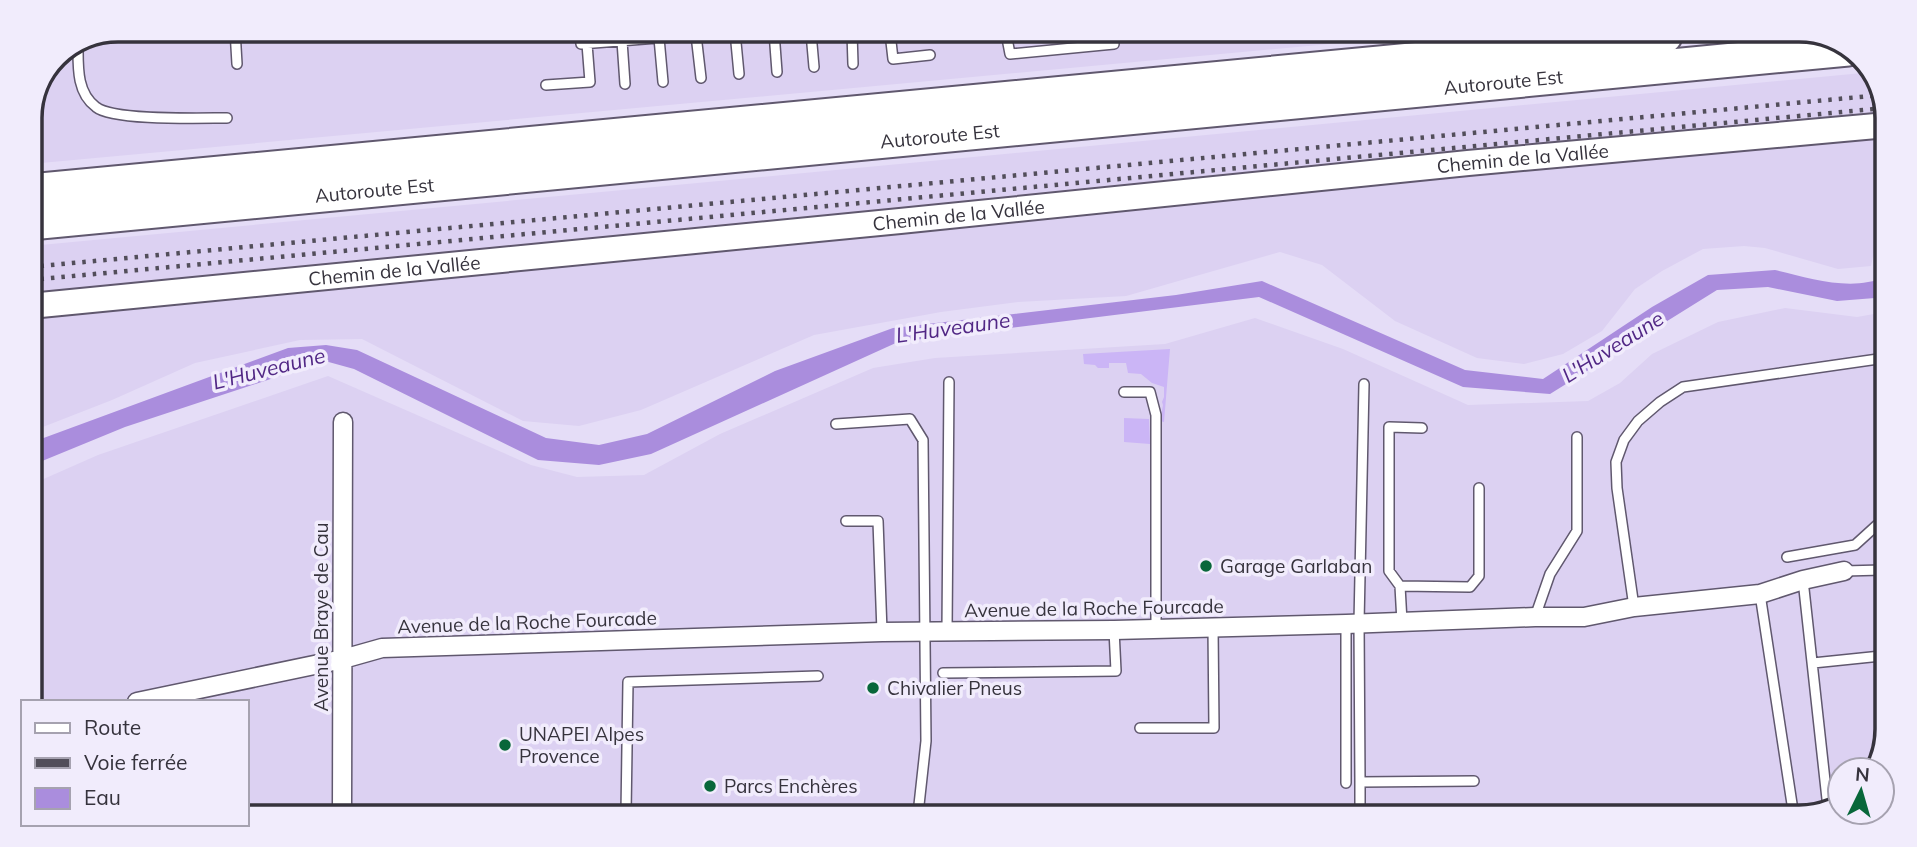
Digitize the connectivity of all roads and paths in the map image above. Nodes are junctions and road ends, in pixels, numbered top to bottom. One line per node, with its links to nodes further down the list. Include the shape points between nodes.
1 (236, 42): 19 (lane)
2 (581, 42): 15 (lane)
3 (610, 42): 15 (lane)
4 (622, 42): 26 (lane)
5 (659, 42): 25 (lane)
6 (697, 42): 24 (lane)
7 (736, 42): 23 (lane)
8 (775, 42): 22 (lane)
9 (812, 42): 21 (lane)
10 (852, 42): 20 (lane)
11 (891, 42): 18 (lane, via 893,59)
12 (1008, 42): 13 (lane, via 1010,54)
13 (1114, 42)
14 (1602, 42): 30 (highway, Autoroute Est)
15 (587, 44): 27 (lane, via 590,82)
16 (1833, 50): 31 (highway, Autoroute Est)
17 (78, 54): 28 (lane, via 84,93 97,109 122,116)
18 (930, 55)
19 (237, 64)
20 (853, 64)
21 (814, 67)
22 (777, 72)
23 (739, 74)
24 (701, 78)
25 (663, 82)
26 (625, 84)
27 (546, 85)
28 (226, 118)
29 (1875, 126): 32 (street, Chemin de la Vallée)
30 (42, 190)
31 (42, 222)
32 (42, 305)
33 (1875, 359): 50 (lane, via 1684,387 1638,421 1616,462)
34 (948, 382): 58 (lane)
35 (1364, 384): 53 (lane)
36 (1124, 392): 55 (lane, via 1150,392 1156,415)
37 (343, 422): 61 (street, Avenue Braye de Cau)
38 (836, 424): 57 (lane, via 910,419 923,440)
39 (1422, 428): 48 (lane, via 1390,427 1389,571)
40 (1577, 437): 51 (lane, via 1577,531 1550,574)
41 (1479, 488): 48 (lane, via 1479,576 1470,587)
42 (846, 521): 59 (lane, via 878,521)
43 (1875, 527): 44 (lane, via 1855,545)
44 (1787, 557)
45 (1875, 570): 46 (lane)
46 (1844, 571): 47 (street, Avenue de la Roche Fourcade)
47 (1803, 580): 49 (street, Avenue de la Roche Fourcade); 62 (lane)
48 (1400, 586): 52 (lane)
49 (1760, 594): 50 (street, Avenue de la Roche Fourcade); 75 (lane)
50 (1634, 607): 51 (street, Avenue de la Roche Fourcade, via 1584,618)
51 (1535, 617): 52 (street, Avenue de la Roche Fourcade)
52 (1402, 622): 53 (street, Avenue de la Roche Fourcade)
53 (1352, 624): 54 (street, Avenue de la Roche Fourcade); 68 (lane); 69 (lane)
54 (1213, 627): 55 (street, Avenue de la Roche Fourcade); 66 (lane, via 1214,728)
55 (1156, 628): 56 (street, Avenue de la Roche Fourcade)
56 (1114, 630): 58 (street, Avenue de la Roche Fourcade); 63 (lane, via 1116,671)
57 (925, 631): 58 (street, Avenue de la Roche Fourcade); 59 (street, Avenue de la Roche Fourcade); 73 (lane, via 926,741)
58 (947, 631)
59 (882, 632): 61 (street, Avenue de la Roche Fourcade, via 382,648)
60 (1875, 657): 62 (lane)
61 (343, 659): 65 (street, Avenue de la Roche Fourcade); 71 (street, Avenue Braye de Cau)
62 (1813, 663): 70 (lane)
63 (943, 673)
64 (818, 676): 72 (lane, via 628,682)
65 (147, 700)
66 (1140, 728)
67 (1474, 781): 68 (lane)
68 (1360, 782): 74 (lane)
69 (1346, 783)
70 (1826, 789)
71 (341, 805)
72 (626, 805)
73 (919, 805)
74 (1360, 805)
75 (1792, 805)

